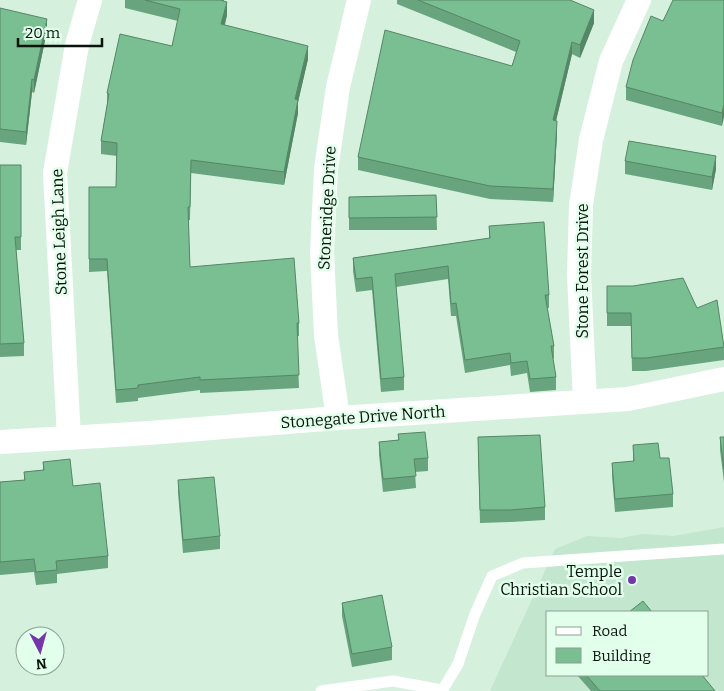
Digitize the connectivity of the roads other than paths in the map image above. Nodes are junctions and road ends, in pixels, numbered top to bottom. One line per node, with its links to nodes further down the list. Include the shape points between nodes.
1 (90, 0): 7 (street, Stone Leigh Lane, via 76,45 55,173)
2 (360, 0): 6 (street, Stoneridge Drive, via 338,87 326,169 322,252 326,335)
3 (639, 0): 5 (street, Stone Forest Drive, via 611,61 591,140 581,205 579,275)
4 (724, 379): 5 (street, Stonegate Drive North, via 628,399)
5 (584, 402): 6 (street, Stonegate Drive North)
6 (338, 418): 7 (street, Stonegate Drive North)
7 (69, 438): 8 (street, Stonegate Drive North)
8 (0, 442)
9 (724, 549): 11 (lane, via 523,563 492,576 458,664)
10 (321, 691): 11 (lane, via 393,681)
11 (442, 691)

